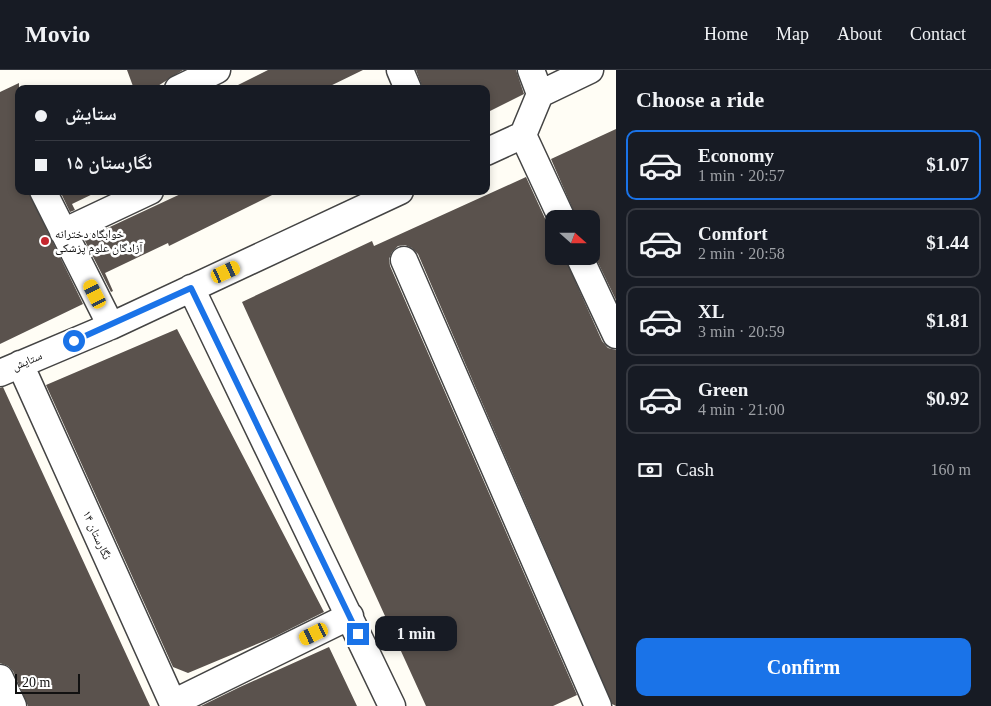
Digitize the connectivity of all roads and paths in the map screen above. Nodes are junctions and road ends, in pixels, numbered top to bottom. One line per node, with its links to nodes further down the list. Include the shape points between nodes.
1 (217, 70): 5 (street)
2 (400, 70): 6 (street)
3 (531, 70): 7 (street)
4 (590, 70): 7 (street)
5 (186, 85)
6 (406, 85)
7 (540, 94): 8 (street)
8 (523, 135): 9 (street); 13 (street)
9 (490, 150)
10 (46, 195): 14 (street)
11 (142, 195): 14 (street)
12 (391, 195): 17 (street, ستایش)
13 (558, 210)
14 (63, 232): 18 (street)
15 (404, 260): 27 (street)
16 (583, 265): 19 (street)
17 (191, 288): 18 (street, ستایش); 21 (street)
18 (111, 326): 20 (street, ستایش)
19 (616, 335)
20 (10, 369): 24 (street, نگارستان ۱۴)
21 (350, 616): 24 (street); 26 (street)
22 (0, 678): 25 (street)
23 (616, 699): 27 (street)
24 (174, 705)
25 (13, 706)
26 (392, 706)
27 (600, 706)

